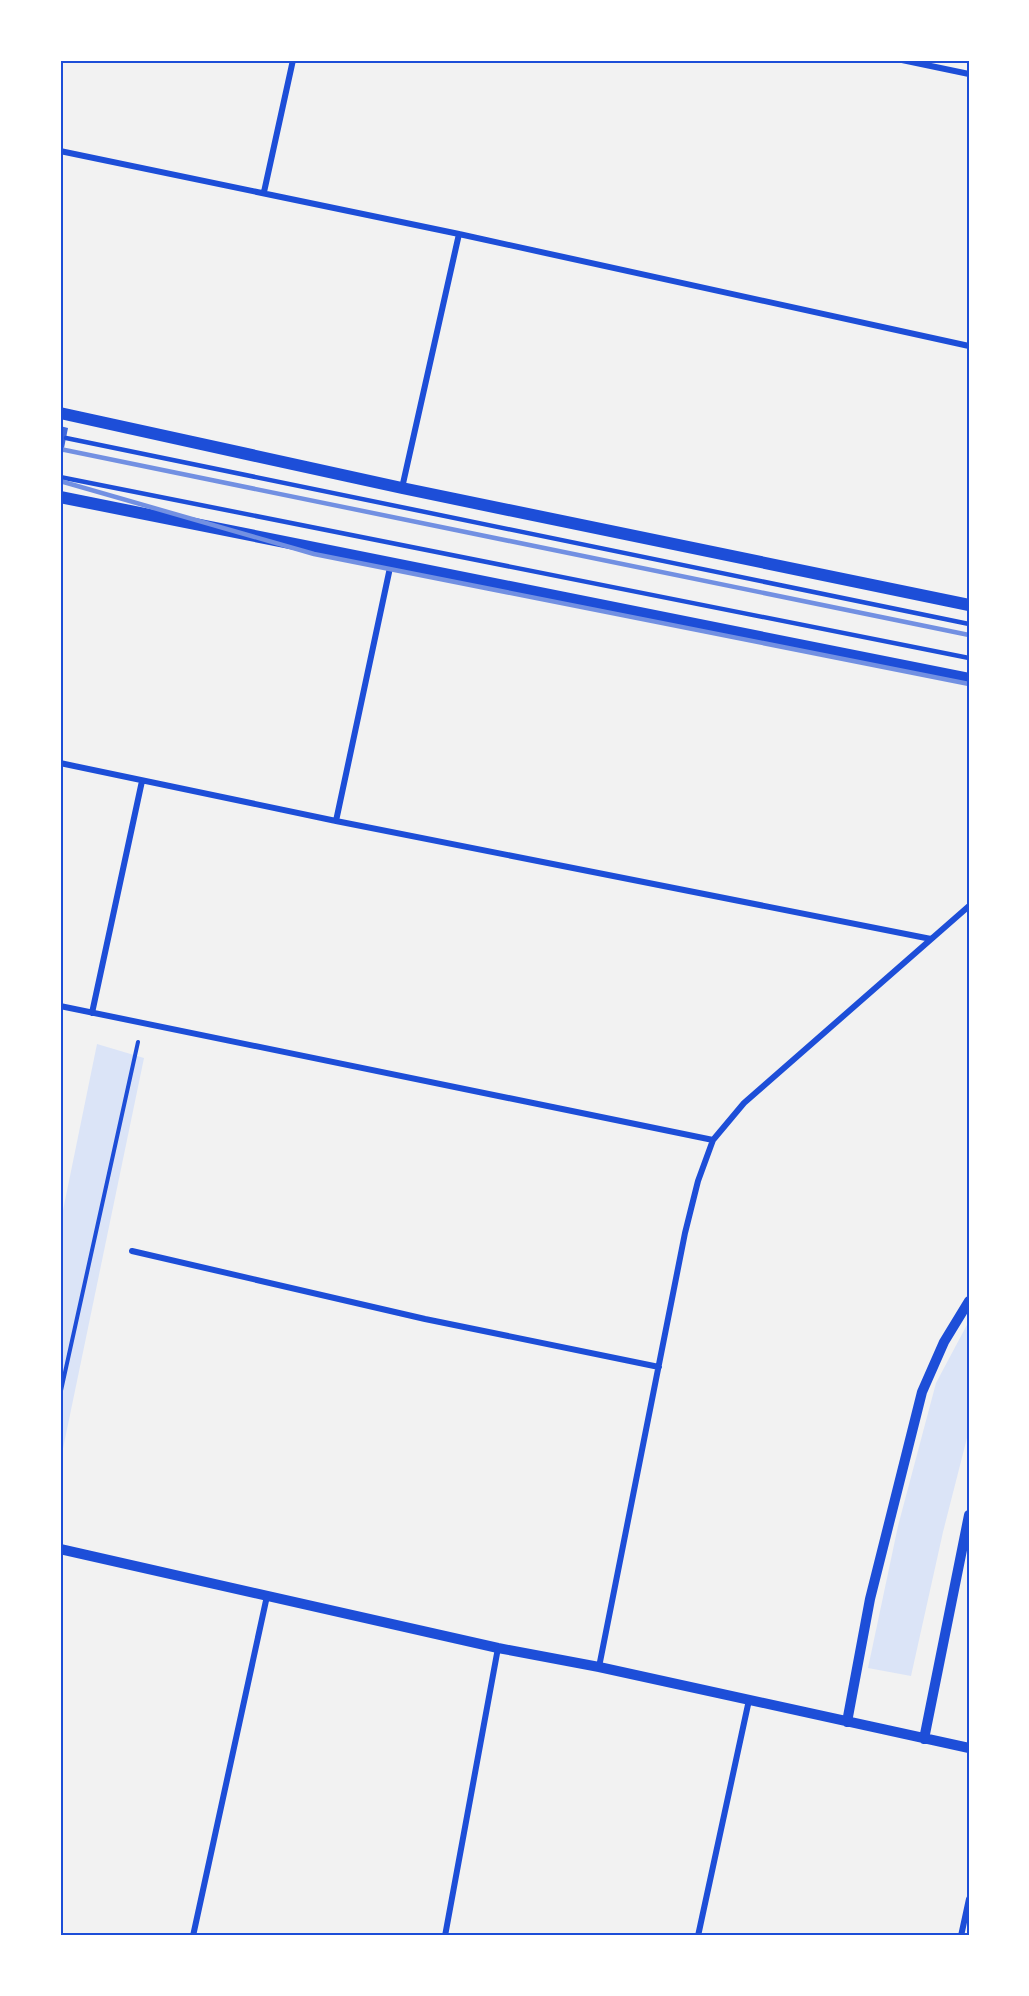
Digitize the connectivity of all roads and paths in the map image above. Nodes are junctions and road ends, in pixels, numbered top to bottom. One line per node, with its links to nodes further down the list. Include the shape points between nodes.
1 (293, 60): 5 (street)
2 (902, 60): 3 (street)
3 (969, 74)
4 (60, 151): 5 (street)
5 (264, 192): 6 (street)
6 (459, 234): 7 (street); 11 (street)
7 (969, 346)
8 (60, 413): 11 (main road)
9 (66, 438): 15 (lane)
10 (60, 477): 16 (lane)
11 (402, 488): 14 (main road)
12 (60, 497): 13 (main road)
13 (392, 563): 17 (main road); 20 (street)
14 (969, 605)
15 (969, 624)
16 (969, 658)
17 (969, 679)
18 (60, 763): 19 (street)
19 (142, 781): 20 (street); 24 (street)
20 (336, 821): 22 (street)
21 (969, 906): 22 (street)
22 (931, 939): 26 (street, via 744,1103)
23 (60, 1006): 24 (street)
24 (92, 1013): 25 (street)
25 (142, 1023): 26 (street); 30 (path)
26 (713, 1140): 29 (street, via 695,1191)
27 (132, 1251): 29 (street, via 425,1319)
28 (969, 1301): 37 (street, via 944,1342 922,1392 870,1599)
29 (658, 1367): 35 (street)
30 (60, 1395)
31 (969, 1515): 38 (street)
32 (60, 1549): 33 (street)
33 (267, 1595): 34 (street); 41 (street)
34 (498, 1648): 35 (street); 42 (street)
35 (599, 1667): 36 (street)
36 (749, 1700): 37 (street); 43 (street)
37 (847, 1722): 38 (street)
38 (924, 1739): 39 (street)
39 (969, 1748)
40 (969, 1899): 44 (street)
41 (193, 1936)
42 (445, 1936)
43 (698, 1936)
44 (961, 1936)

